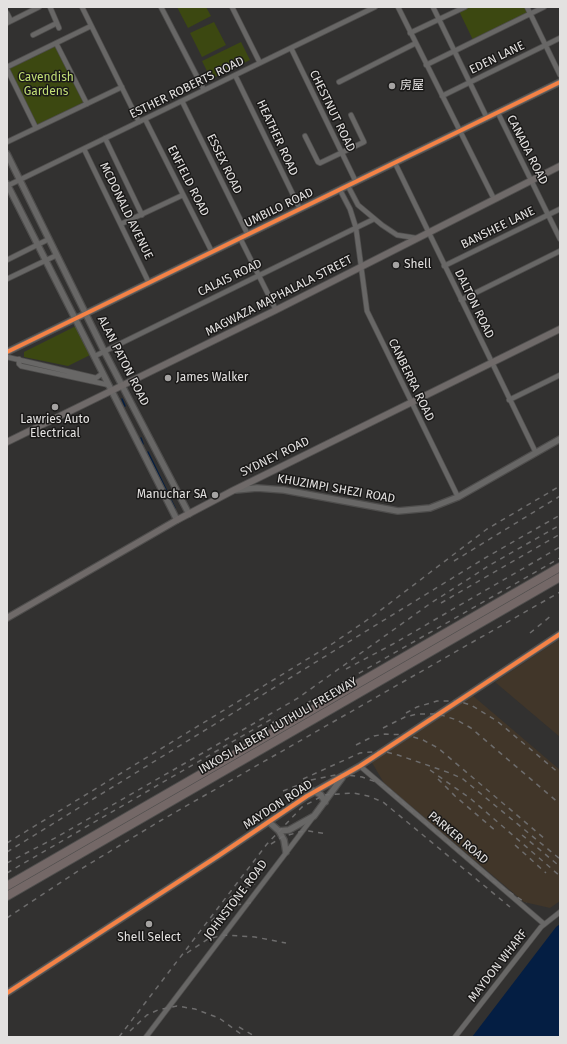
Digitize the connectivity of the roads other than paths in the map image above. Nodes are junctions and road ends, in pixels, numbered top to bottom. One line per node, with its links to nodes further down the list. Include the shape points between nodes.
1 (39, 7): 15 (street)
2 (50, 7): 18 (street, via 58,25)
3 (82, 7): 16 (street)
4 (162, 7): 34 (street)
5 (232, 7): 25 (street)
6 (375, 7): 23 (street, ESTHER ROBERTS ROAD)
7 (398, 7): 17 (street)
8 (432, 7): 14 (street)
9 (465, 7): 14 (street)
10 (527, 7): 13 (street)
11 (544, 7): 13 (street)
12 (7, 13): 15 (street)
13 (530, 14): 22 (street); 24 (street)
14 (438, 19): 17 (street); 24 (street)
15 (9, 22)
16 (91, 26): 20 (street); 33 (street)
17 (410, 33): 21 (street)
18 (33, 35)
19 (560, 38): 22 (street, EDEN LANE)
20 (56, 43): 27 (street); 37 (street)
21 (416, 43): 26 (street); 30 (street)
22 (546, 45): 29 (street); 31 (street, EDEN LANE)
23 (291, 48): 25 (street, ESTHER ROBERTS ROAD); 49 (street, CHESTNUT ROAD)
24 (454, 51): 26 (street); 31 (street)
25 (260, 63): 28 (street, ESTHER ROBERTS ROAD)
26 (426, 64): 35 (street)
27 (7, 68): 43 (street)
28 (235, 75): 34 (street, ESTHER ROBERTS ROAD); 62 (street, HEATHER ROAD)
29 (560, 75)
30 (339, 82)
31 (470, 82): 35 (street, EDEN LANE); 40 (street)
32 (560, 82): 38 (street, UMBILO ROAD)
33 (122, 86): 37 (street); 42 (street)
34 (204, 90): 36 (street, ESTHER ROBERTS ROAD)
35 (442, 96): 44 (street)
36 (182, 101): 41 (street, ESTHER ROBERTS ROAD); 69 (street, ESSEX ROAD)
37 (87, 104): 43 (street)
38 (498, 113): 40 (street, UMBILO ROAD); 54 (street, CANADA ROAD)
39 (351, 115): 49 (street, via 364,142)
40 (487, 118): 44 (street, UMBILO ROAD)
41 (145, 119): 42 (street, ESTHER ROBERTS ROAD); 59 (street, ENFIELD ROAD)
42 (139, 122): 46 (street, ESTHER ROBERTS ROAD)
43 (36, 128): 47 (street)
44 (460, 132): 51 (street, UMBILO ROAD); 60 (street)
45 (306, 136): 49 (street, via 319,164)
46 (105, 138): 48 (street, ESTHER ROBERTS ROAD); 63 (street)
47 (7, 142)
48 (84, 149): 53 (street, ESTHER ROBERTS ROAD); 66 (street, MCDONALD AVENUE)
49 (342, 153): 55 (street, CHESTNUT ROAD)
50 (7, 154): 53 (street, ALAN PATON ROAD)
51 (395, 163): 55 (street, UMBILO ROAD); 68 (street, DALTON ROAD)
52 (560, 166): 54 (main road, MAGWAZA MAPHALALA STREET)
53 (20, 179): 56 (street, ESTHER ROBERTS ROAD); 72 (street, ALAN PATON ROAD)
54 (531, 180): 60 (main road, MAGWAZA MAPHALALA STREET); 64 (street, CANADA ROAD)
55 (356, 182): 57 (street, UMBILO ROAD)
56 (7, 185): 74 (street, ALAN PATON ROAD)
57 (348, 186): 58 (street, UMBILO ROAD); 65 (street, via 358,205)
58 (340, 190): 62 (street, UMBILO ROAD); 67 (street, CANBERRA ROAD)
59 (184, 195): 63 (street); 76 (street, ENFIELD ROAD)
60 (494, 199): 68 (main road, MAGWAZA MAPHALALA STREET)
61 (560, 209): 64 (street, BANSHEE LANE)
62 (300, 210): 69 (street, UMBILO ROAD)
63 (142, 215): 66 (street)
64 (548, 215): 73 (street, CANADA ROAD); 80 (street, BANSHEE LANE)
65 (374, 219): 67 (street, CALAIS ROAD); 71 (street, via 397,235)
66 (121, 224): 84 (street, MCDONALD AVENUE)
67 (356, 228): 81 (street, CANBERRA ROAD); 82 (street, CALAIS ROAD)
68 (429, 232): 71 (main road, MAGWAZA MAPHALALA STREET); 80 (street, DALTON ROAD)
69 (248, 235): 70 (street, UMBILO ROAD)
70 (240, 238): 76 (street, UMBILO ROAD); 82 (street)
71 (416, 238): 81 (main road, MAGWAZA MAPHALALA STREET)
72 (49, 239): 74 (street); 77 (street, ALAN PATON ROAD)
73 (560, 239)
74 (38, 245): 78 (street); 79 (street, ALAN PATON ROAD)
75 (560, 250): 85 (street)
76 (212, 252): 84 (street, UMBILO ROAD)
77 (57, 255): 79 (street); 87 (street, ALAN PATON ROAD)
78 (7, 260)
79 (46, 261): 83 (street); 88 (street, ALAN PATON ROAD)
80 (444, 266): 85 (street, DALTON ROAD)
81 (361, 267): 86 (main road, MAGWAZA MAPHALALA STREET); 101 (street, CANBERRA ROAD, via 367,311)
82 (258, 275): 86 (street); 90 (street, CALAIS ROAD)
83 (7, 279)
84 (149, 283): 87 (street, UMBILO ROAD)
85 (461, 300): 94 (street, DALTON ROAD)
86 (276, 310): 98 (main road, MAGWAZA MAPHALALA STREET)
87 (86, 313): 88 (street, UMBILO ROAD); 90 (street, ALAN PATON ROAD)
88 (74, 319): 91 (street, UMBILO ROAD); 92 (street, ALAN PATON ROAD)
89 (560, 329): 94 (main road, SYDNEY ROAD)
90 (104, 351): 92 (street, CALAIS ROAD); 98 (street, ALAN PATON ROAD)
91 (7, 352)
92 (95, 356): 96 (street, ALAN PATON ROAD)
93 (7, 357): 95 (street, via 19,359 20,366)
94 (491, 363): 100 (street, DALTON ROAD); 101 (main road, SYDNEY ROAD)
95 (63, 372): 96 (street, via 96,378); 99 (street)
96 (103, 373): 99 (street, ALAN PATON ROAD)
97 (560, 375): 100 (street)
98 (123, 385): 99 (main road, MAGWAZA MAPHALALA STREET); 104 (street, ALAN PATON ROAD)
99 (110, 388): 103 (main road, MAGWAZA MAPHALALA STREET); 105 (street, ALAN PATON ROAD)
100 (509, 400): 106 (street, DALTON ROAD)
101 (411, 403): 107 (main road, SYDNEY ROAD); 108 (street, CANBERRA ROAD)
102 (560, 439): 106 (street, KHUZIMPI SHEZI ROAD)
103 (7, 442)
104 (154, 447): 105 (street); 109 (street, ALAN PATON ROAD)
105 (144, 452): 110 (street, ALAN PATON ROAD)
106 (536, 453): 108 (street, KHUZIMPI SHEZI ROAD)
107 (234, 490): 108 (street, KHUZIMPI SHEZI ROAD, via 284,490 398,511 430,508); 109 (main road, SYDNEY ROAD)
108 (458, 497)
109 (189, 514): 110 (main road, SYDNEY ROAD)
110 (177, 520): 113 (main road, SYDNEY ROAD)
111 (560, 567): 123 (highway, INKOSI ALBERT LUTHULI FREEWAY)
112 (560, 577): 124 (highway, INKOSI ALBERT LUTHULI FREEWAY)
113 (7, 618)
114 (560, 634): 115 (street, MAYDON ROAD)
115 (360, 766): 116 (street, MAYDON ROAD); 126 (street, PARKER ROAD)
116 (344, 776): 117 (street, MAYDON ROAD); 118 (street, JOHNSTONE ROAD)
117 (314, 791): 118 (street, via 321,795); 120 (street, MAYDON ROAD)
118 (325, 802): 119 (street, JOHNSTONE ROAD)
119 (314, 816): 121 (street, via 289,830); 122 (street, JOHNSTONE ROAD)
120 (270, 822): 121 (street); 127 (street, MAYDON ROAD)
121 (279, 831): 122 (street)
122 (286, 852): 128 (street, JOHNSTONE ROAD)
123 (7, 886)
124 (7, 896)
125 (560, 912): 126 (street, MAYDON WHARF)
126 (544, 924): 129 (street, MAYDON WHARF)
127 (7, 993)
128 (146, 1037)
129 (455, 1037)

